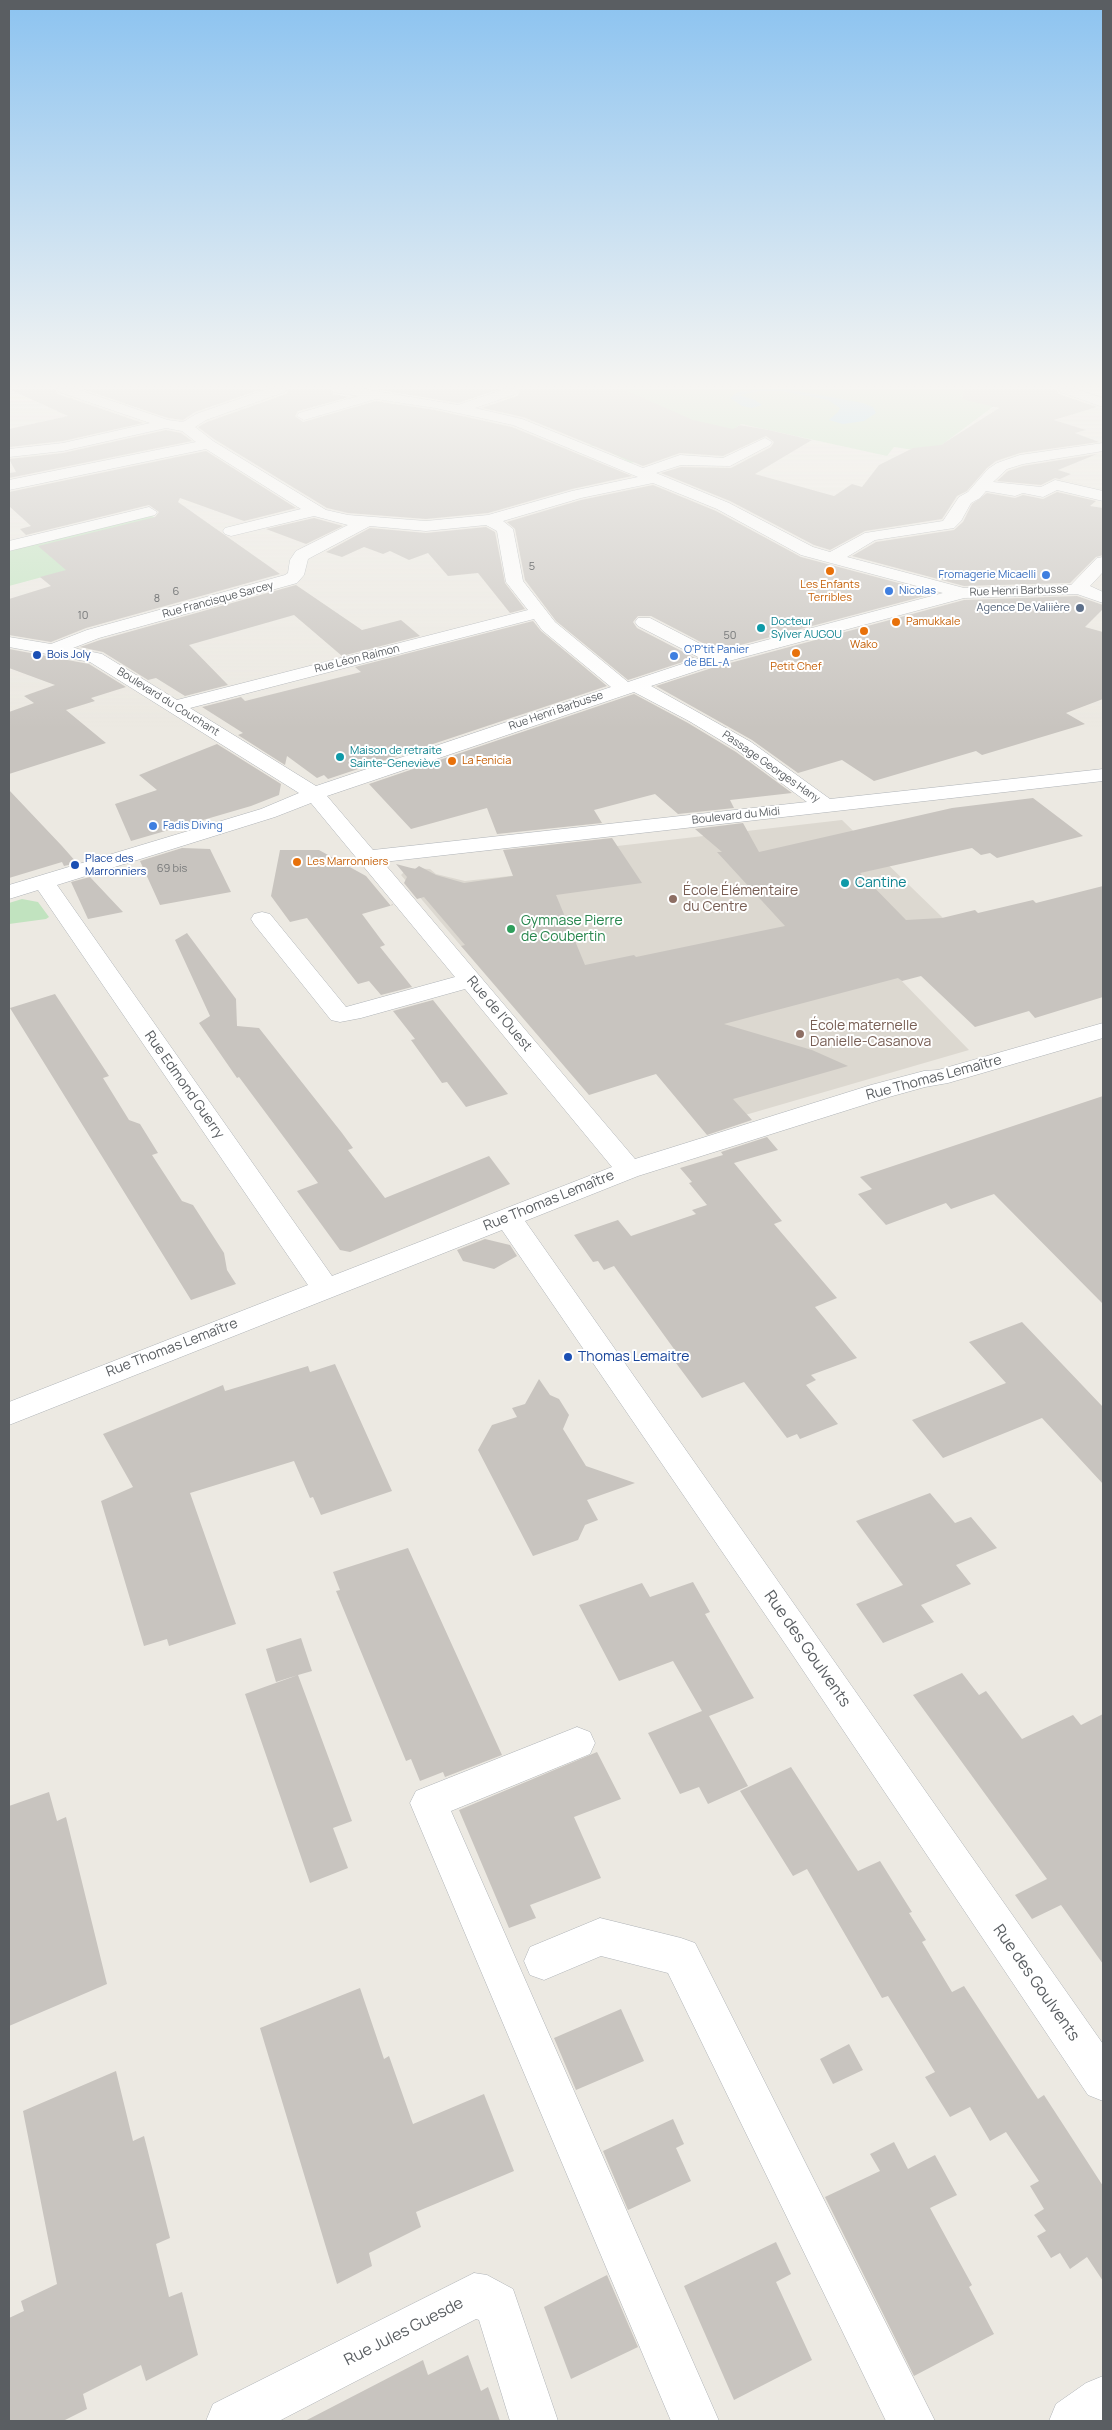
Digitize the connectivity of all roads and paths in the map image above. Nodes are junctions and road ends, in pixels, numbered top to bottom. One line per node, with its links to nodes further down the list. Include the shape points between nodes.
1 (303, 502): 7 (street)
2 (549, 502): 9 (street)
3 (714, 502): 13 (street, via 807,551)
4 (964, 502): 13 (street, via 948,524 872,536)
5 (1051, 502): 6 (street)
6 (1056, 503)
7 (315, 510): 10 (street); 11 (street)
8 (149, 512): 12 (street)
9 (489, 520): 10 (street, via 426,526); 18 (street, Passage Georges Hany, via 505,530 515,582)
10 (366, 522): 21 (street, Rue Francisque Sarcey, via 302,555 296,575 291,579 93,634)
11 (231, 531)
12 (9, 546)
13 (832, 558): 16 (street)
14 (1103, 562): 15 (street, Rue Henri Barbusse)
15 (1079, 588): 16 (street, Rue Henri Barbusse); 17 (street)
16 (964, 593): 22 (street, Rue Henri Barbusse, via 839,629)
17 (1103, 598)
18 (539, 612): 23 (street, Passage Georges Hany, via 548,626); 24 (street, Rue Léon Raimon)
19 (644, 622): 22 (street)
20 (9, 642): 21 (street, Boulevard du Couchant)
21 (50, 650): 24 (street, Boulevard du Couchant, via 96,658)
22 (716, 659): 23 (street, Rue Henri Barbusse)
23 (630, 687): 26 (street, Rue Henri Barbusse); 27 (street, Passage Georges Hany, via 696,717 744,746)
24 (175, 706): 26 (street, Boulevard du Couchant)
25 (1103, 776): 27 (street, Boulevard du Midi)
26 (315, 794): 28 (street, Boulevard du Couchant); 29 (street, Rue Henri Barbusse, via 268,813)
27 (826, 806): 28 (street, Boulevard du Midi)
28 (368, 857): 32 (street, Rue de l'Ouest)
29 (43, 881): 30 (street, Rue Henri Barbusse); 36 (street, Rue Edmond Guerry)
30 (9, 892)
31 (262, 919): 32 (street, via 340,1015)
32 (470, 980): 34 (street, Rue de l'Ouest)
33 (1103, 1030): 34 (street, Rue Thomas Lemaître, via 940,1078 880,1091)
34 (629, 1170): 35 (street, Rue Thomas Lemaître)
35 (509, 1219): 36 (street, Rue Thomas Lemaître); 40 (street, Rue des Goulvents)
36 (326, 1289): 37 (street, Rue Thomas Lemaître)
37 (9, 1414)
38 (577, 1743): 44 (street, via 429,1803)
39 (544, 1961): 45 (street, via 600,1937 681,1958)
40 (1103, 2080)
41 (1103, 2400): 46 (street)
42 (230, 2421): 43 (street, Rue Jules Guesde, via 474,2296 487,2298 497,2305)
43 (534, 2421)
44 (695, 2421)
45 (911, 2421)
46 (1073, 2421)

